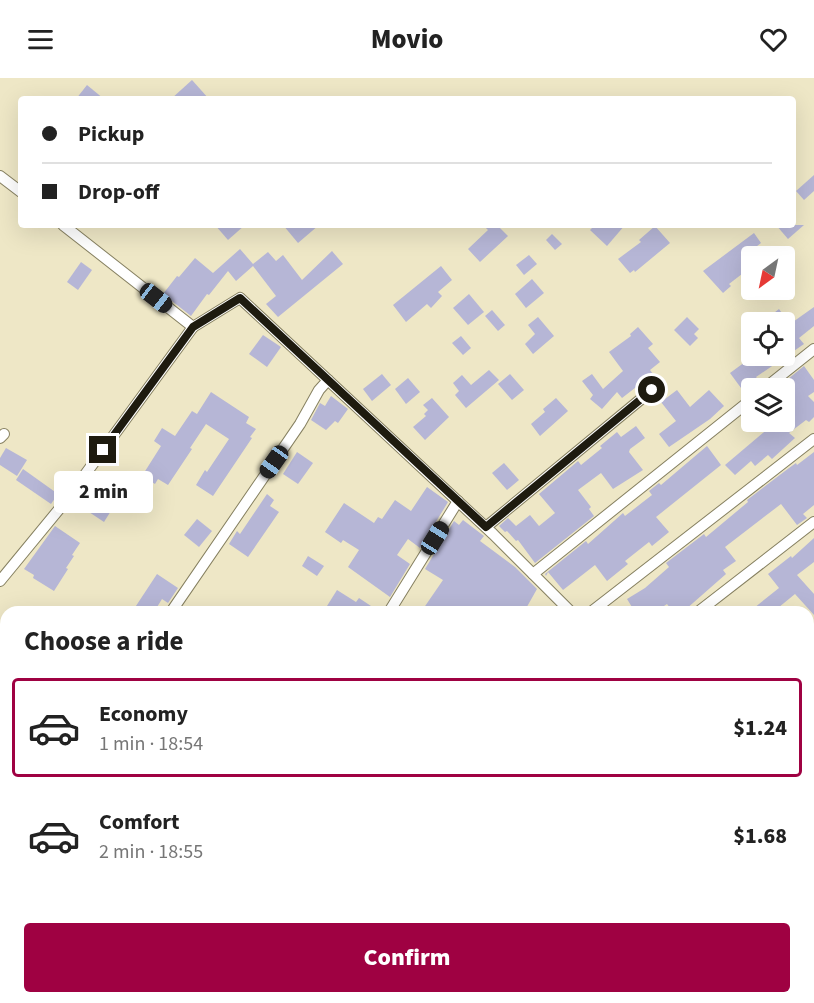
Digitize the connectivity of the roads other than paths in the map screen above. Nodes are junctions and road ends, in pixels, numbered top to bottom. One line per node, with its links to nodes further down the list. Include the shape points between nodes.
1 (0, 176): 2 (street)
2 (18, 190)
3 (67, 228): 4 (street)
4 (193, 327): 7 (street, via 240,298); 15 (street, via 65,502)
5 (814, 349): 6 (street)
6 (778, 378)
7 (328, 380): 11 (street); 16 (street)
8 (652, 390): 13 (street)
9 (741, 408): 14 (street)
10 (814, 439): 19 (street)
11 (458, 501): 13 (street); 17 (street)
12 (814, 522): 20 (street)
13 (486, 527): 14 (street)
14 (533, 574): 18 (street)
15 (0, 581)
16 (175, 606)
17 (393, 606)
18 (566, 606)
19 (599, 606)
20 (706, 606)

